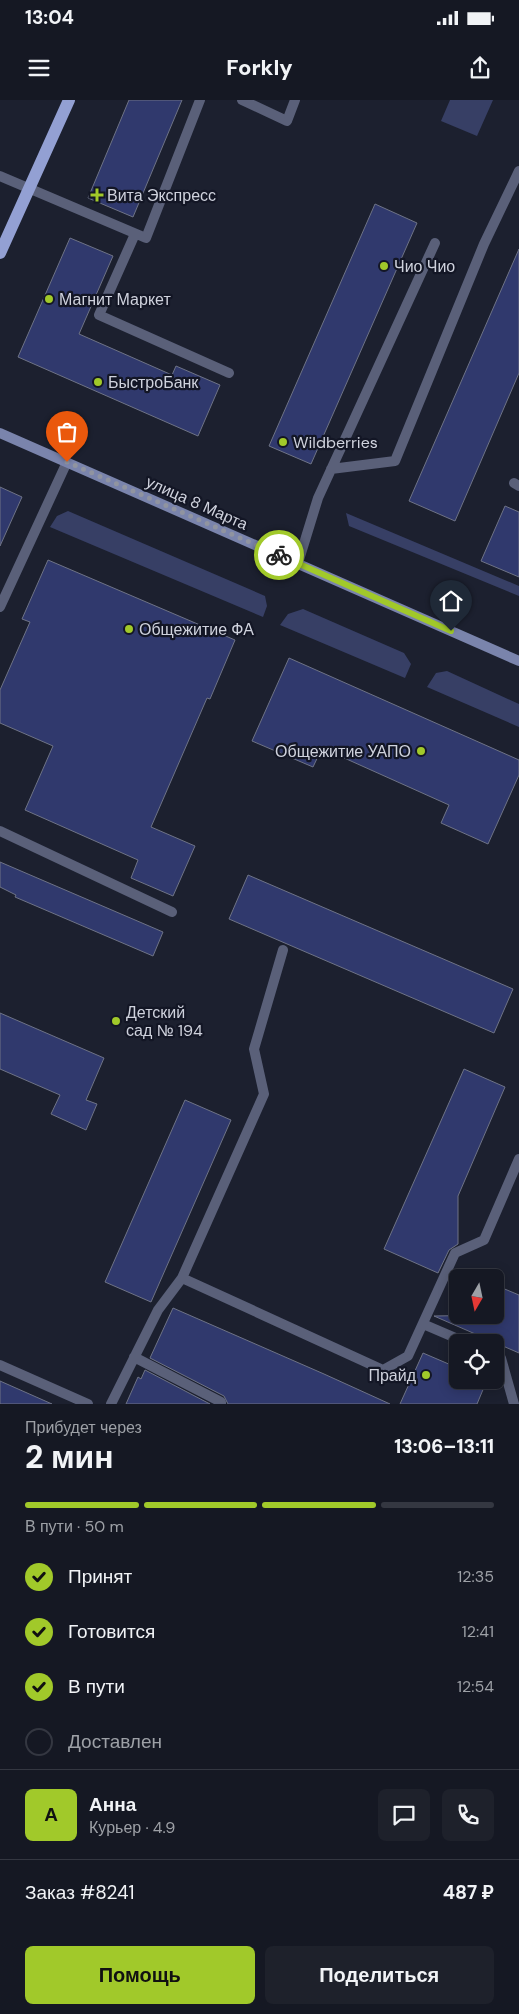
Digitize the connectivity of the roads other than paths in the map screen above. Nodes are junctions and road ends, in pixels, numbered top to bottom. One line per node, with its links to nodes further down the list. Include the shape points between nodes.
1 (69, 100): 7 (main road)
2 (200, 100): 8 (lane, via 146,238)
3 (242, 100): 4 (lane, via 287,121)
4 (296, 100)
5 (519, 171): 14 (lane, via 484,244 395,461)
6 (0, 176): 7 (lane)
7 (30, 190): 8 (lane); 10 (main road)
8 (135, 234): 11 (lane, via 99,315)
9 (435, 243): 14 (lane)
10 (0, 253)
11 (229, 373)
12 (0, 433): 13 (main road, улица 8 Марта)
13 (67, 462): 15 (main road, улица 8 Марта); 16 (lane)
14 (331, 469): 15 (lane, via 318,498)
15 (298, 564): 17 (main road, улица 8 Марта)
16 (0, 607)
17 (519, 661)
18 (0, 831): 19 (lane)
19 (172, 912)
20 (283, 950): 22 (lane, via 254,1049 264,1094)
21 (519, 1159): 23 (lane, via 484,1240 455,1253)
22 (182, 1278): 23 (lane, via 383,1370 408,1356); 25 (lane, via 158,1310)
23 (423, 1324): 24 (lane)
24 (449, 1335)
25 (134, 1357): 29 (lane); 30 (lane)
26 (0, 1365): 28 (lane)
27 (504, 1369): 31 (lane)
28 (88, 1404)
29 (111, 1404)
30 (221, 1404)
31 (514, 1404)

